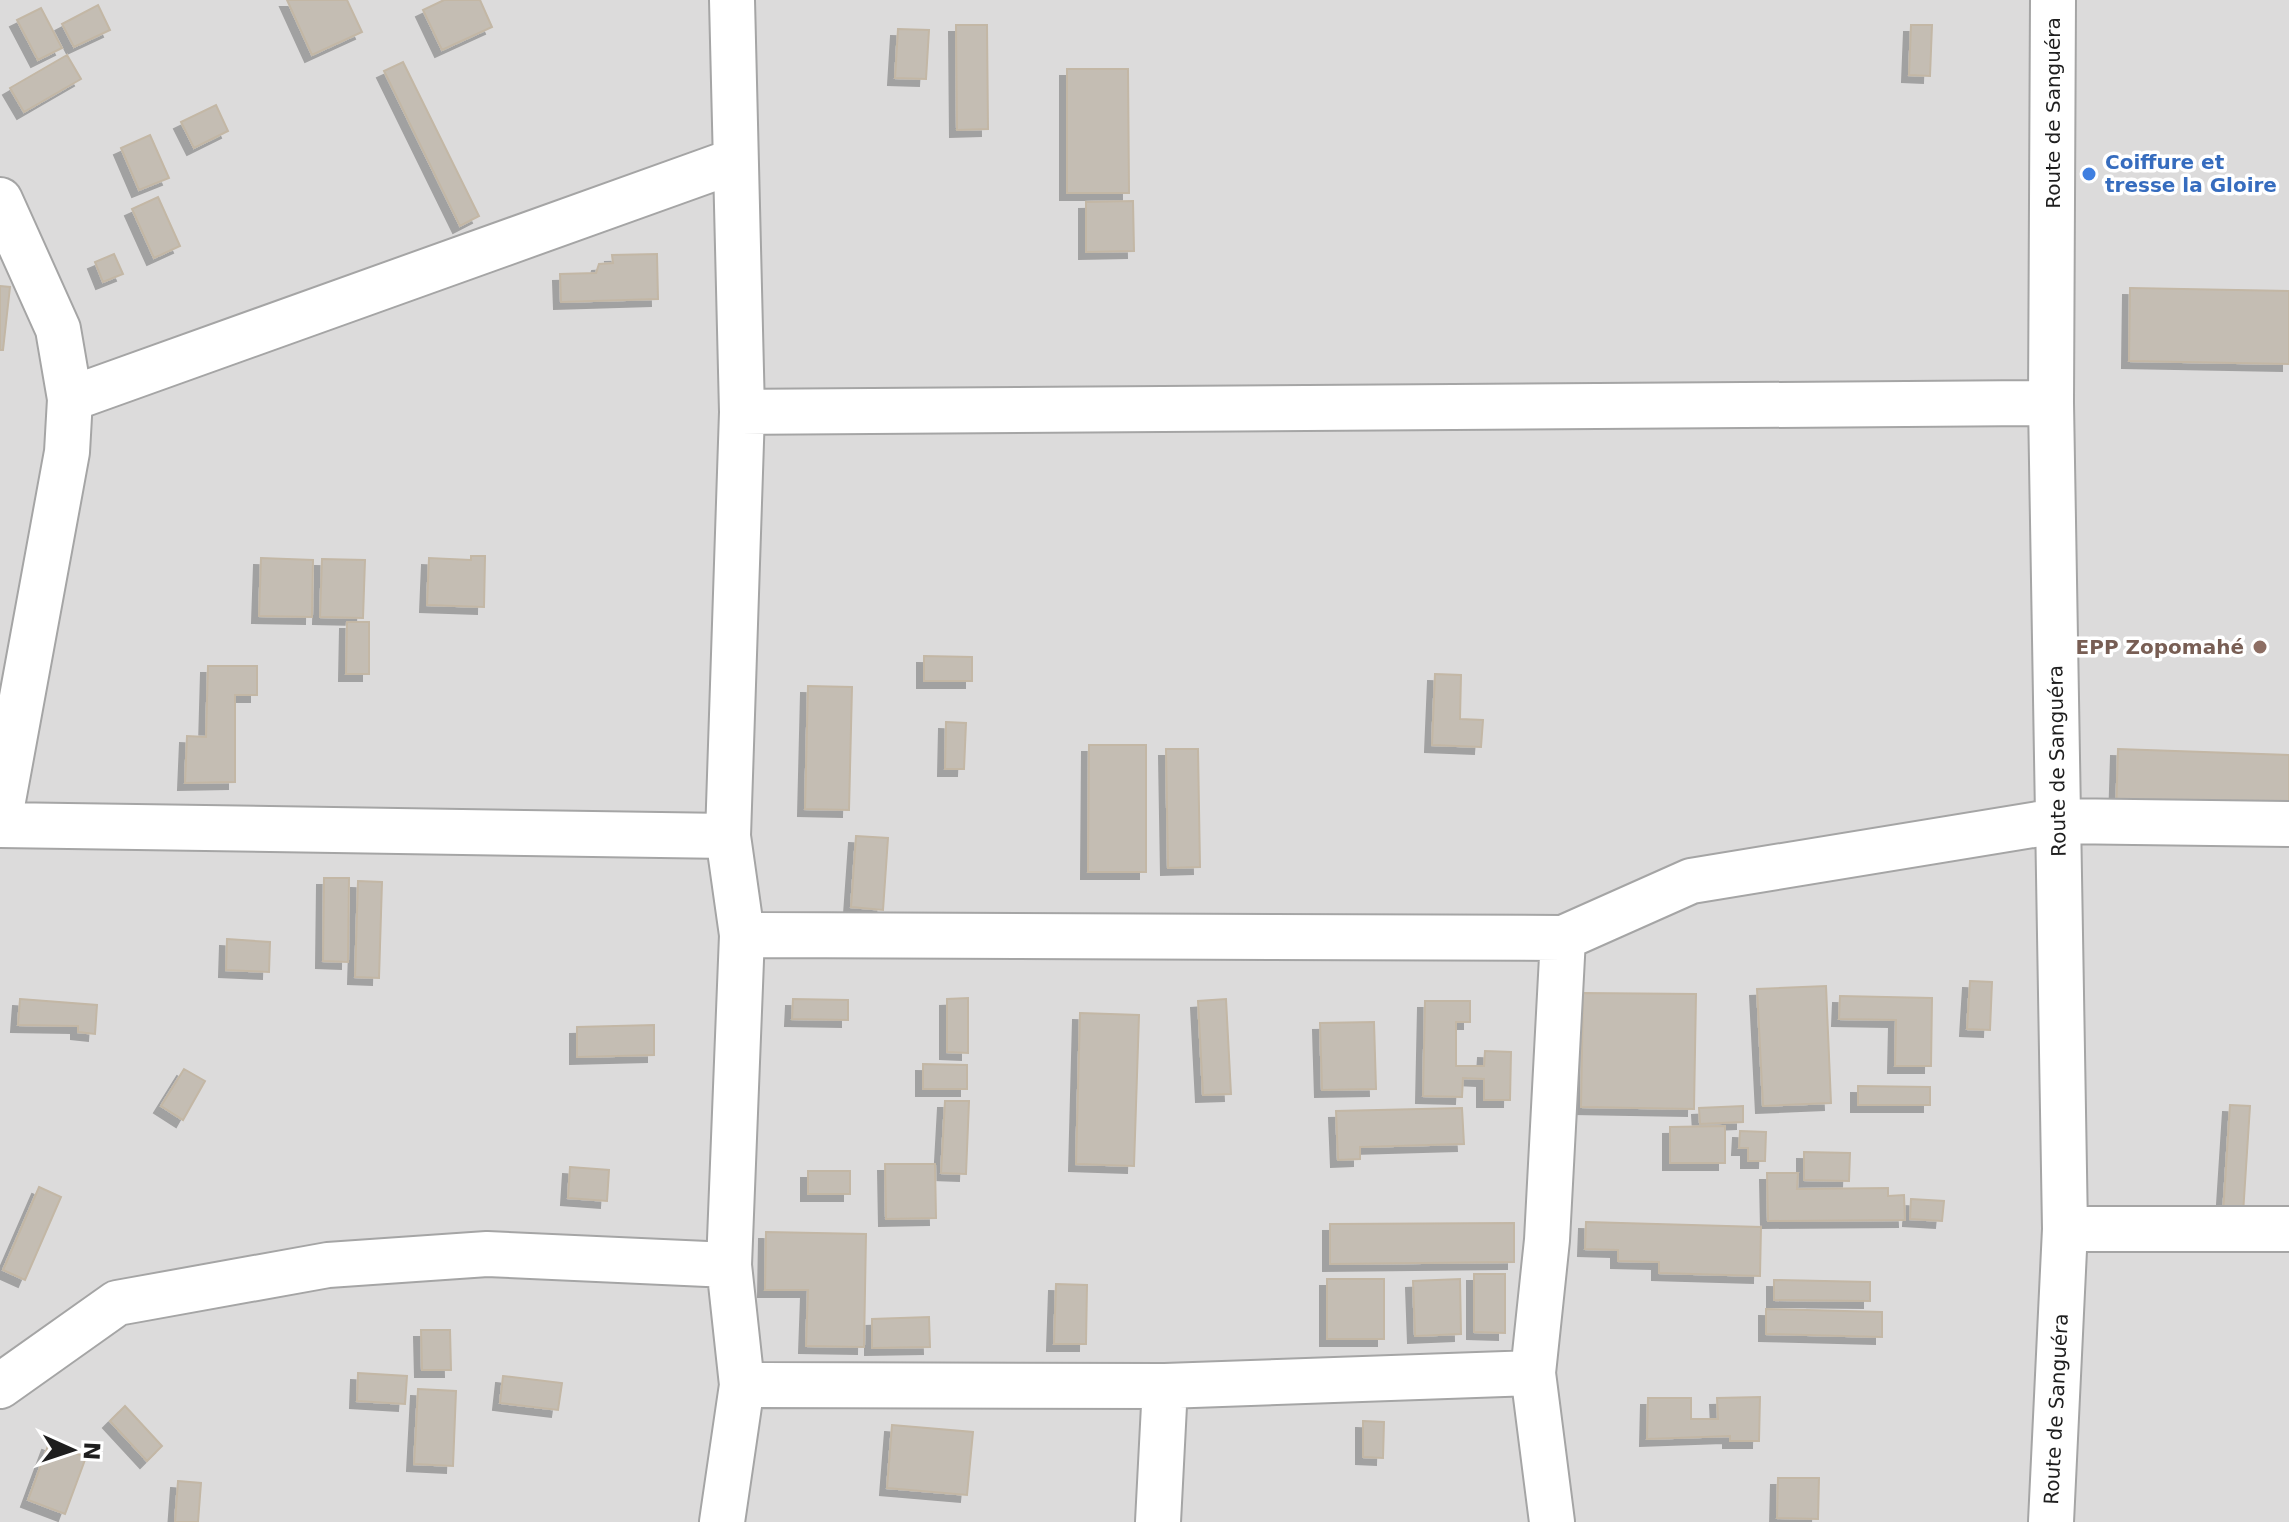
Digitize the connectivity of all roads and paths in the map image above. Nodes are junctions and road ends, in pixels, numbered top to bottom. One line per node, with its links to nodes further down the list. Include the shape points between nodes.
1 (732, 0): 3 (street)
2 (2053, 0): 6 (street, Route de Sanguéra)
3 (734, 161): 5 (street); 7 (street)
4 (0, 200): 5 (street, via 58,329)
5 (70, 399): 8 (street, via 67,452)
6 (2051, 403): 7 (street); 9 (street, Route de Sanguéra)
7 (742, 412): 12 (street)
8 (0, 817)
9 (2057, 821): 10 (street); 14 (street, via 1691,881); 15 (street, Route de Sanguéra)
10 (2289, 824)
11 (0, 825): 12 (street)
12 (728, 836): 13 (street)
13 (742, 935): 14 (street); 17 (street)
14 (1563, 938): 18 (street, via 1547,1240)
15 (2065, 1229): 16 (street); 25 (street, Route de Sanguéra)
16 (2289, 1229)
17 (729, 1265): 19 (street); 20 (street, via 487,1254 328,1265 117,1303)
18 (1533, 1373): 21 (street); 24 (street)
19 (742, 1385): 21 (street); 22 (street)
20 (0, 1386)
21 (1165, 1386): 23 (street)
22 (722, 1522)
23 (1158, 1522)
24 (1552, 1522)
25 (2051, 1522)

